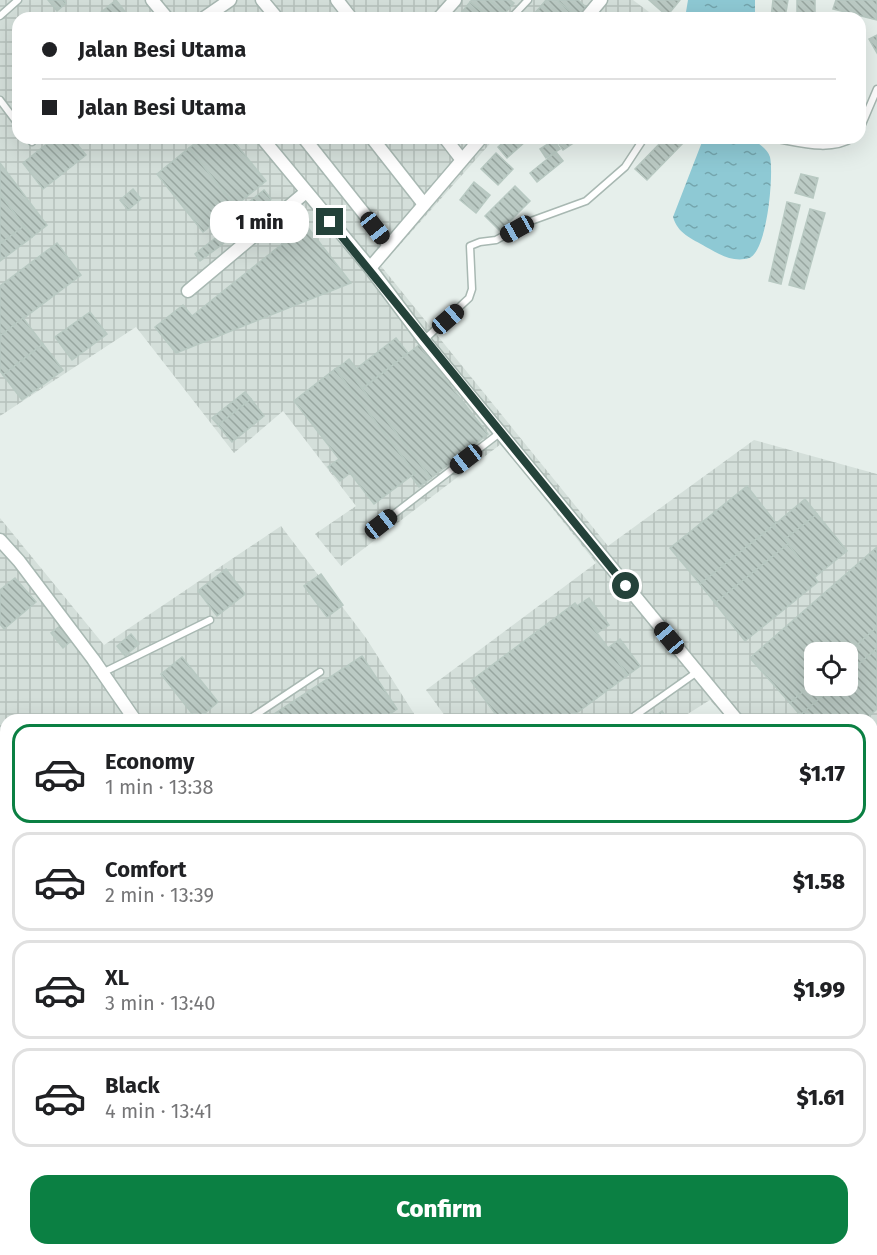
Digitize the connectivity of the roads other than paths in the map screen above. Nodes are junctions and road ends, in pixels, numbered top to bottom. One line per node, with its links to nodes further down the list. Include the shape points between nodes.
1 (18, 0): 16 (lane)
2 (152, 0): 9 (street)
3 (230, 0): 10 (street)
4 (262, 0): 11 (street)
5 (337, 0): 12 (street)
6 (455, 0): 13 (street)
7 (528, 0): 14 (lane)
8 (602, 0): 15 (street)
9 (162, 12)
10 (213, 12)
11 (272, 12)
12 (346, 12)
13 (444, 12)
14 (517, 12)
15 (591, 12)
16 (0, 16)
17 (877, 89): 19 (lane)
18 (0, 100): 20 (lane)
19 (866, 115)
20 (12, 116)
21 (267, 144): 30 (street)
22 (311, 144): 32 (street)
23 (377, 144): 31 (street)
24 (450, 144): 29 (street)
25 (476, 144): 29 (street)
26 (637, 144): 35 (lane, via 612,181 580,204 531,221 496,240 470,246 470,298)
27 (812, 144): 28 (lane)
28 (838, 144)
29 (462, 160): 31 (street)
30 (306, 192): 33 (street); 34 (street)
31 (423, 203): 32 (street)
32 (388, 245): 33 (street)
33 (370, 268): 35 (street)
34 (188, 291)
35 (424, 340): 36 (street)
36 (501, 432): 37 (lane); 41 (street)
37 (381, 524)
38 (0, 540): 42 (street)
39 (210, 620): 42 (lane)
40 (320, 672): 44 (lane)
41 (697, 672): 45 (lane); 46 (street)
42 (102, 673): 43 (street)
43 (131, 714)
44 (257, 714)
45 (637, 714)
46 (732, 714)

